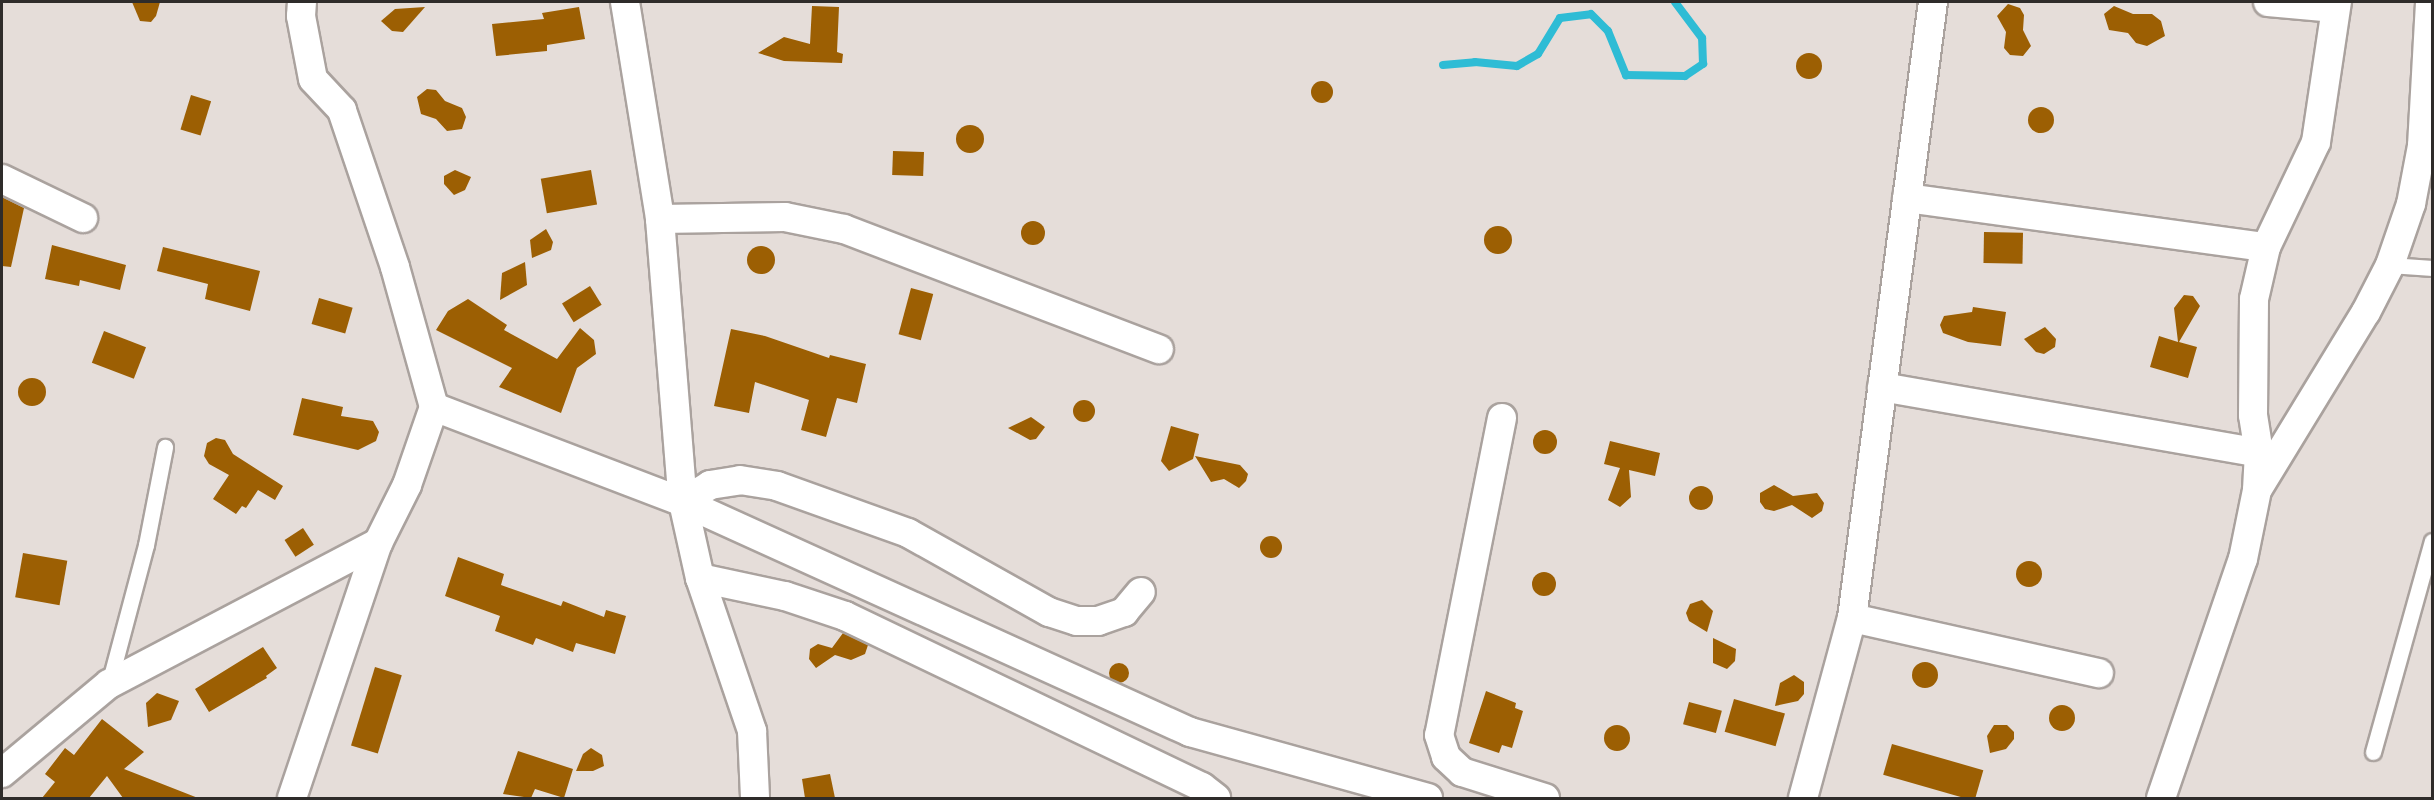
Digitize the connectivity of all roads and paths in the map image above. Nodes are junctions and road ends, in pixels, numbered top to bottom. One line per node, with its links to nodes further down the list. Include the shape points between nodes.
1 (302, 2): 16 (street, via 313,79 342,110 395,267)
2 (625, 2): 10 (street)
3 (1933, 2): 8 (street)
4 (2268, 2): 6 (street)
5 (2430, 2): 12 (street, via 2422,146 2411,204)
6 (2336, 5): 11 (street, via 2316,142)
7 (2, 180): 9 (street)
8 (1907, 198): 11 (street); 15 (street)
9 (83, 219)
10 (660, 219): 14 (street, via 785,217 844,229); 21 (street)
11 (2266, 248): 19 (street, via 2254,299 2253,415)
12 (2390, 265): 13 (lane); 20 (street, via 2366,312)
13 (2433, 268)
14 (1159, 349)
15 (1882, 387): 19 (street); 26 (street)
16 (434, 407): 21 (street); 23 (street, via 407,485)
17 (1502, 418): 35 (street, via 1439,735 1446,757 1462,772)
18 (165, 447): 28 (lane, via 146,545)
19 (2259, 453): 20 (street)
20 (2257, 490): 37 (street, via 2243,559)
21 (683, 502): 24 (street); 25 (street, via 710,485 740,480 777,486 908,533 1049,612 1077,621 1098,621 1124,612); 34 (street, via 1190,732)
22 (2433, 542): 29 (lane)
23 (378, 543): 28 (street); 31 (street)
24 (700, 578): 32 (street, via 752,731); 33 (street, via 785,596 845,616 1202,787)
25 (1141, 592)
26 (1852, 618): 27 (street); 36 (street)
27 (2099, 673)
28 (109, 684): 30 (street)
29 (2373, 752)
30 (2, 773)
31 (292, 798)
32 (755, 798)
33 (1216, 798)
34 (1428, 798)
35 (1545, 798)
36 (1803, 798)
37 (2162, 798)

